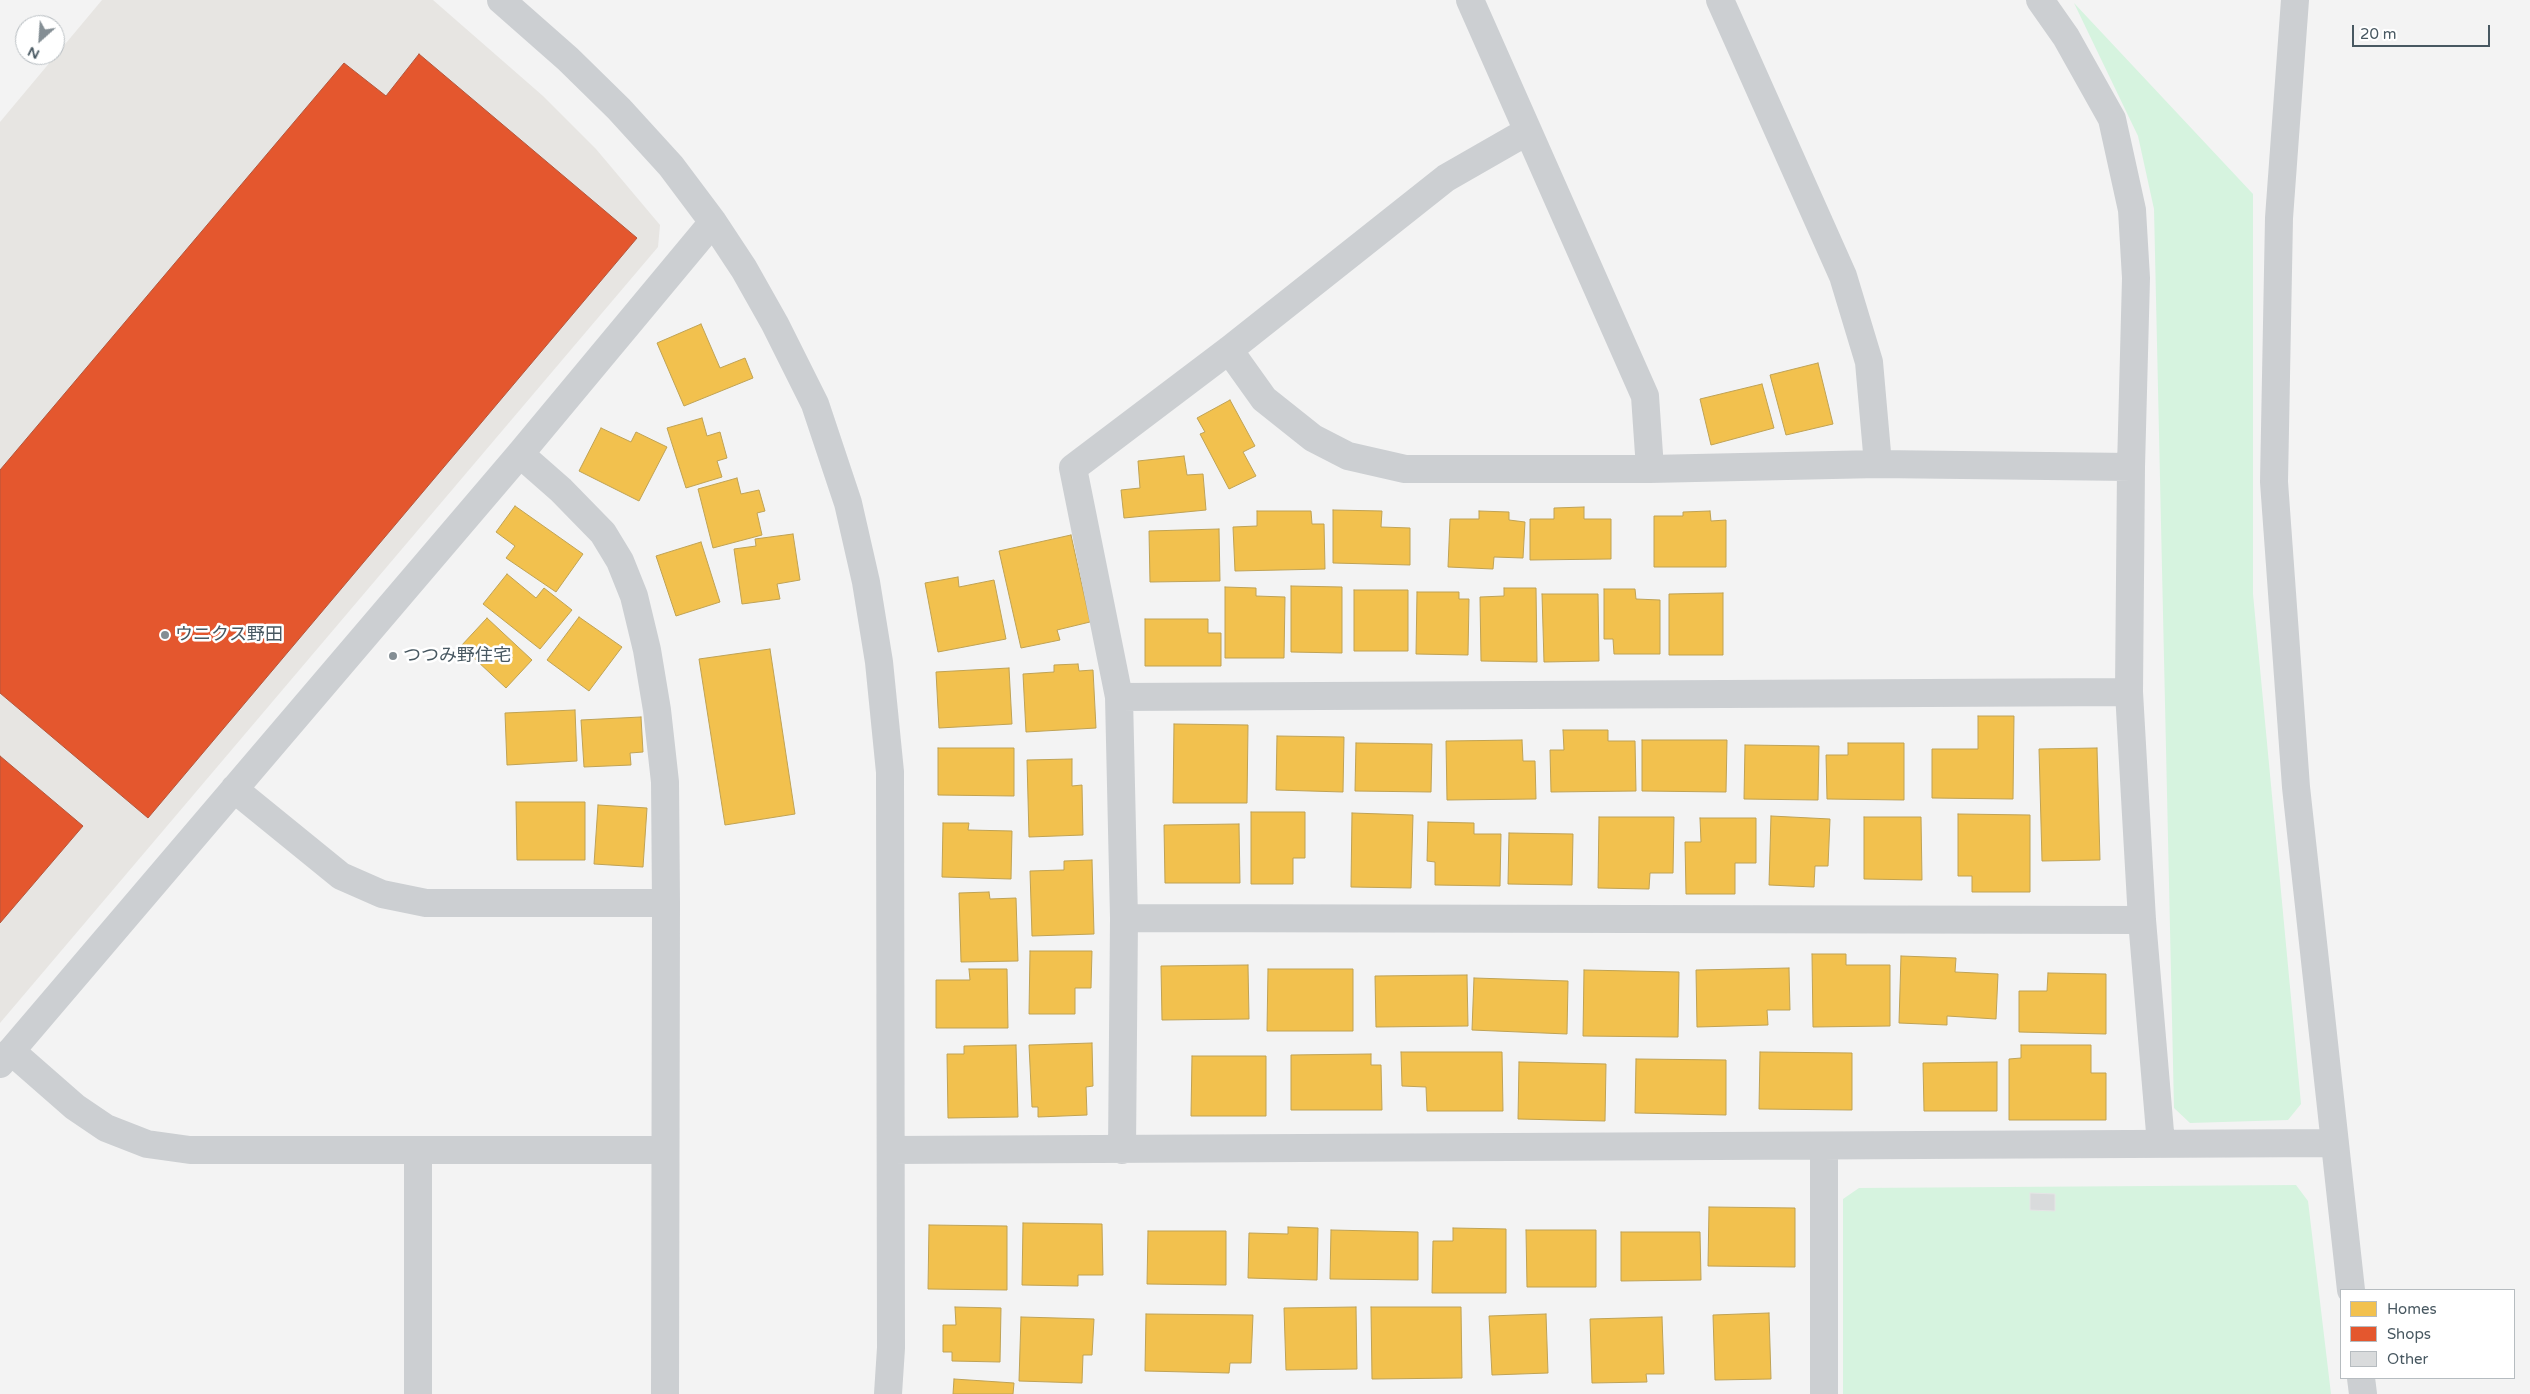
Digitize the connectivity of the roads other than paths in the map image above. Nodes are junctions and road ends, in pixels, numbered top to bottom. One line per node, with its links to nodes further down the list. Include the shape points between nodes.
1 (500, 0): 7 (street, via 568,59 618,109 671,166)
2 (1470, 0): 6 (street)
3 (1720, 0): 10 (street, via 1843,276 1869,362)
4 (2040, 0): 11 (street, via 2066,37 2112,119 2132,210 2136,278)
5 (2295, 0): 20 (street, via 2279,218 2274,482 2296,787)
6 (1528, 131): 8 (street, via 1446,178); 12 (street, via 1644,396)
7 (713, 222): 9 (street); 25 (street, via 771,316 815,404 848,503 866,582 879,662 890,772)
8 (1229, 350): 12 (street, via 1264,399 1313,438 1348,456 1405,469); 14 (street, via 1073,468)
9 (520, 454): 15 (street); 16 (street, via 603,533 620,561 634,596 647,650 665,782)
10 (1878, 464): 11 (street); 12 (street)
11 (2131, 467): 13 (street)
12 (1650, 469)
13 (2129, 692): 14 (street); 18 (street)
14 (1119, 697): 17 (street)
15 (234, 789): 16 (street, via 340,876 382,894 426,903); 19 (street)
16 (666, 903): 24 (street)
17 (1124, 918): 18 (street); 26 (street)
18 (2142, 920): 21 (street)
19 (5, 1058): 23 (street, via 106,1128 147,1144 190,1150)
20 (2335, 1143): 21 (street); 27 (street)
21 (2160, 1144): 22 (street)
22 (1824, 1147): 26 (street); 32 (street)
23 (418, 1150): 24 (street); 29 (street)
24 (665, 1150): 30 (street)
25 (891, 1150): 26 (street); 31 (street)
26 (1122, 1150)
27 (2351, 1289)
28 (2361, 1379): 33 (street)
29 (418, 1394)
30 (665, 1394)
31 (888, 1394)
32 (1824, 1394)
33 (2363, 1394)

